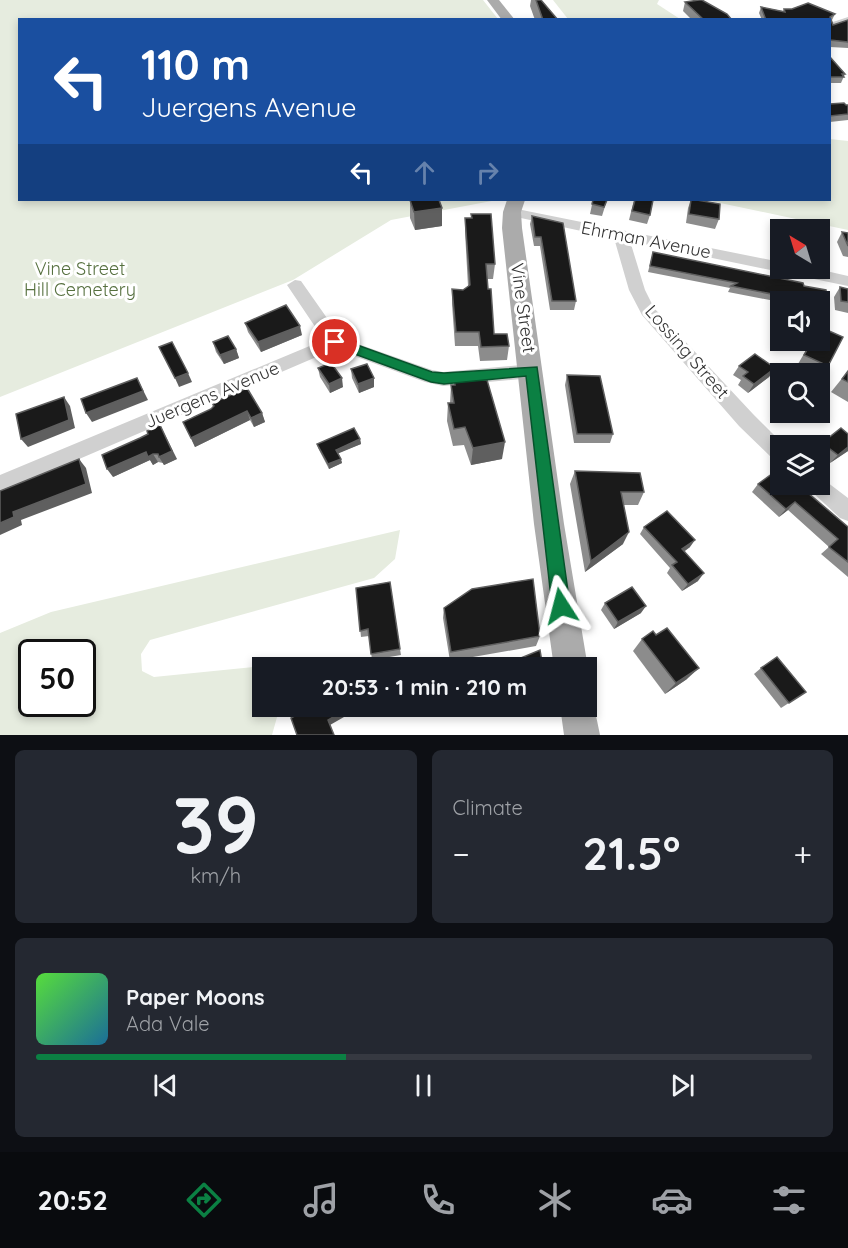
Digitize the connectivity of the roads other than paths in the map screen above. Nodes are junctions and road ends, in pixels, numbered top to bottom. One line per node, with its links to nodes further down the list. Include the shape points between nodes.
1 (493, 0): 2 (main road)
2 (507, 18)
3 (848, 20): 4 (street)
4 (831, 28)
5 (831, 28): 6 (street)
6 (848, 32)
7 (514, 206): 8 (street, Ehrman Avenue); 14 (main road, Vine Street)
8 (621, 235): 9 (street, Ehrman Avenue); 15 (street, Lossing Street, via 648,311)
9 (770, 265)
10 (830, 277): 11 (street)
11 (848, 281)
12 (295, 285): 13 (street)
13 (335, 342): 14 (street, via 444,379); 16 (street, Juergens Avenue)
14 (532, 371): 19 (main road, Vine Street)
15 (770, 443)
16 (0, 484)
17 (830, 495): 18 (street)
18 (848, 511)
19 (569, 657)
20 (579, 717): 21 (main road)
21 (582, 735)

